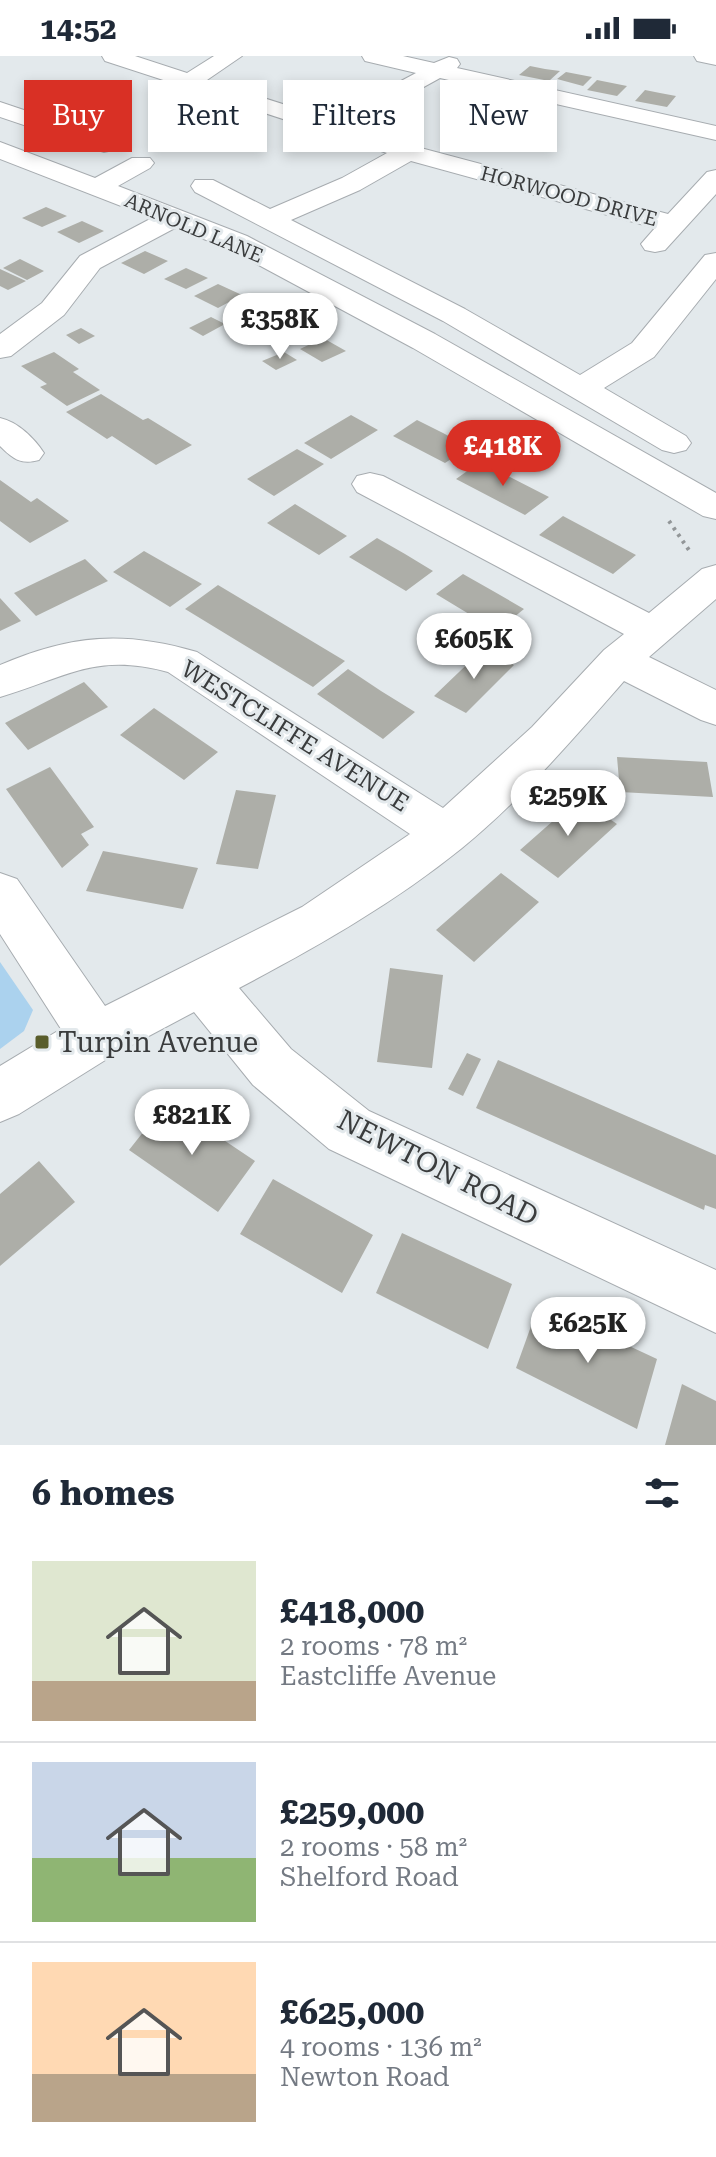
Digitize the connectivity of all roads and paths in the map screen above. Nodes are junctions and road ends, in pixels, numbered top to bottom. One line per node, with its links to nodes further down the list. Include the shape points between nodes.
1 (113, 56): 7 (street, HORWOOD DRIVE)
2 (231, 56): 8 (street)
3 (373, 56): 6 (street)
4 (705, 56): 5 (street)
5 (716, 58)
6 (450, 63): 9 (street); 11 (street)
7 (185, 80)
8 (193, 80)
9 (419, 80)
10 (0, 109): 14 (street)
11 (716, 133)
12 (0, 150): 18 (street, ARNOLD LANE)
13 (408, 152): 20 (street); 21 (street, HORWOOD DRIVE)
14 (122, 154): 15 (street); 18 (street)
15 (167, 172)
16 (716, 178): 21 (street)
17 (204, 186): 20 (street)
18 (97, 187): 19 (street, ARNOLD LANE)
19 (175, 217): 23 (street, via 90,262 53,309); 29 (street, ARNOLD LANE, via 237,242 424,341)
20 (271, 219): 24 (street)
21 (673, 224): 22 (street, via 654,246)
22 (716, 261): 24 (street, via 643,350)
23 (0, 349)
24 (581, 387): 26 (street)
25 (0, 428): 27 (street)
26 (674, 443)
27 (27, 453)
28 (371, 483): 31 (street)
29 (716, 508)
30 (716, 578): 31 (street)
31 (635, 646): 33 (street); 34 (street)
32 (0, 682): 34 (street, WESTCLIFFE AVENUE, via 47,660 88,651 155,653 182,662)
33 (716, 709)
34 (446, 834): 36 (street, via 319,922)
35 (0, 893): 37 (street)
36 (196, 983): 37 (street); 39 (street, NEWTON ROAD, via 218,1001 272,1067 349,1130)
37 (96, 1037): 38 (street)
38 (0, 1096)
39 (716, 1302)

